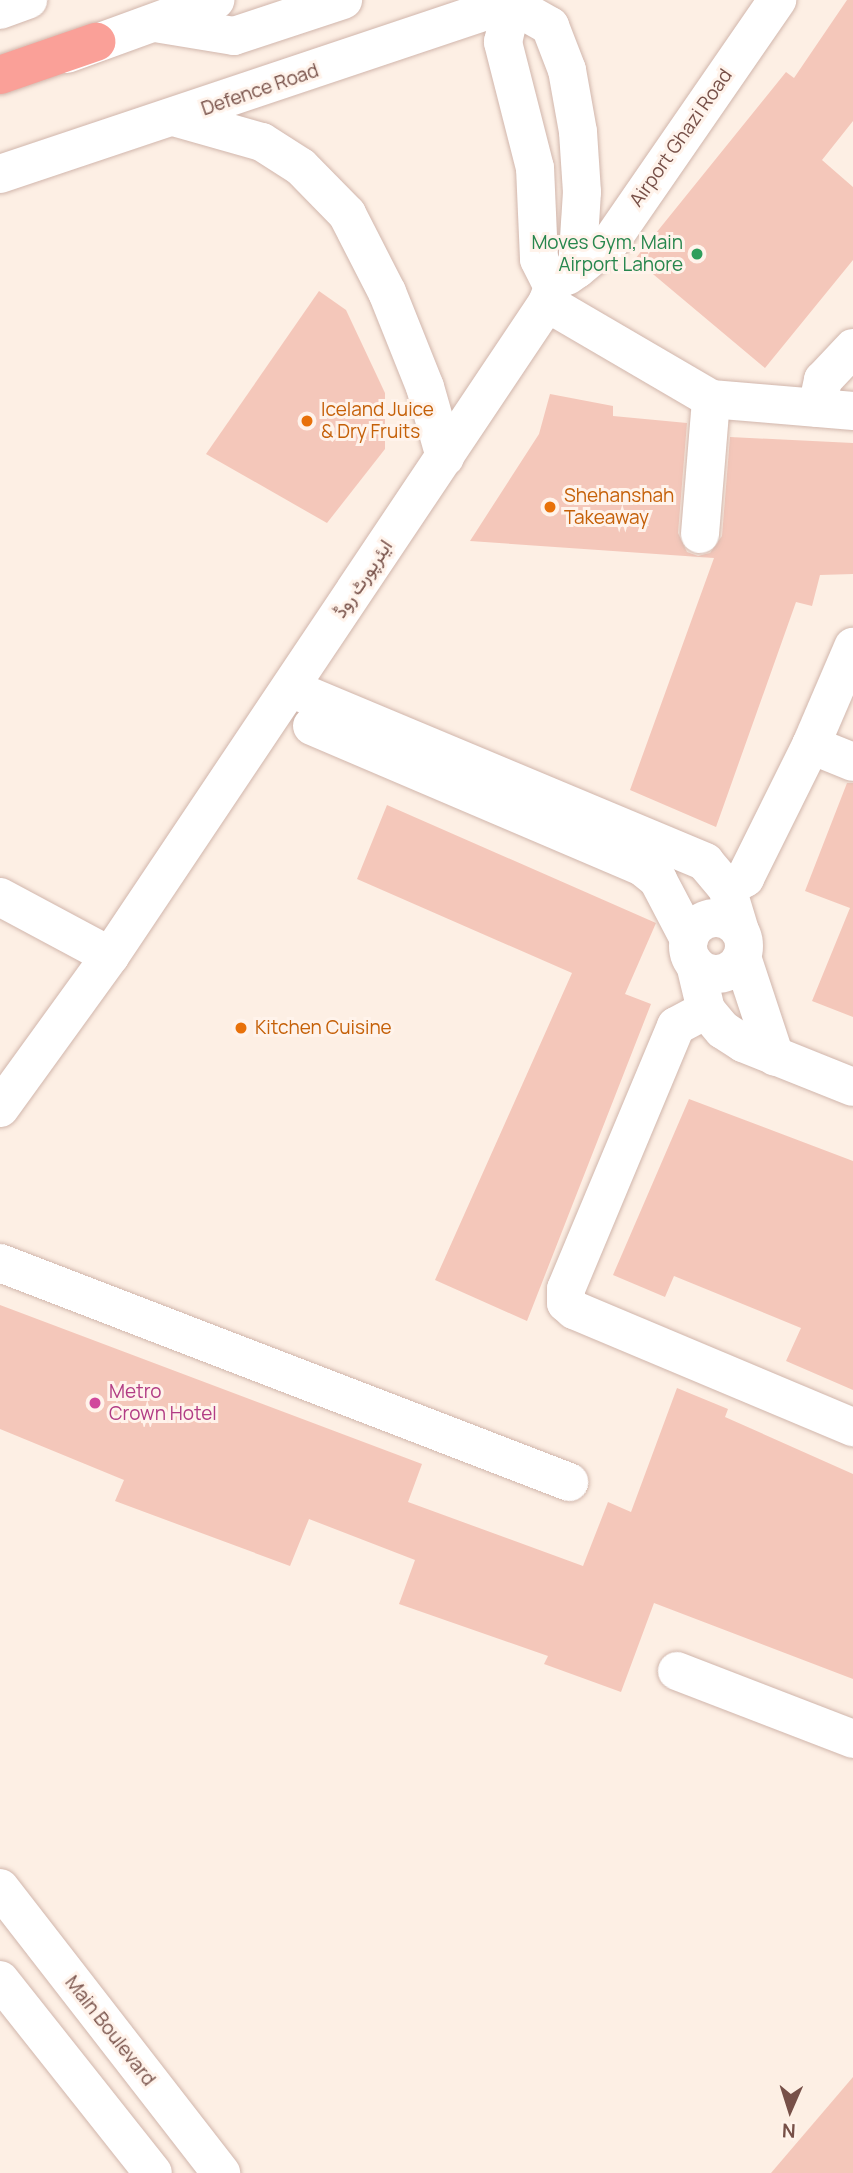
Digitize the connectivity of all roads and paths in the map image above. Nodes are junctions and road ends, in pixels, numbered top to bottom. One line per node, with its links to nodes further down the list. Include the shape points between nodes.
1 (28, 0): 6 (street)
2 (215, 0): 7 (street)
3 (343, 0): 7 (street, via 234,36)
4 (777, 0): 13 (street, Airport Ghazi Road, via 611,241)
5 (512, 1): 11 (street, Defence Road); 13 (street, via 503,42 535,167 539,260); 13 (street, via 550,26 567,70 579,132 582,192)
6 (0, 10)
7 (153, 23): 8 (street)
8 (96, 42): 9 (highway); 10 (street)
9 (0, 75)
10 (0, 82)
11 (177, 118): 12 (street, Defence Road); 17 (street, via 262,142 301,167 347,214 387,292 425,387)
12 (0, 174)
13 (559, 286): 15 (street); 17 (street, ایئرپورٹ روڈ)
14 (853, 348): 16 (street, via 824,380)
15 (710, 399): 16 (street); 18 (street)
16 (835, 409)
17 (445, 457): 20 (street, ایئرپورٹ روڈ)
18 (700, 534)
19 (853, 647): 21 (street)
20 (282, 699): 23 (street, via 705,862); 26 (street, via 641,866 664,889); 27 (street, ایئرپورٹ روڈ)
21 (811, 745): 22 (street); 23 (street, via 745,878)
22 (853, 762)
23 (727, 888): 25 (street)
24 (0, 897): 27 (street)
25 (741, 944): 26 (street, via 728,920 712,918 697,925); 29 (street)
26 (692, 951): 28 (street)
27 (110, 956): 31 (street, ایئرپورٹ روڈ)
28 (706, 1010): 29 (street, via 723,1030); 33 (street, via 676,1026 566,1289 566,1303)
29 (775, 1057): 30 (street)
30 (853, 1087)
31 (0, 1108)
32 (0, 1263): 34 (street)
33 (853, 1427)
34 (569, 1482)
35 (677, 1671): 36 (street)
36 (853, 1739)
37 (0, 1888): 40 (street, Main Boulevard)
38 (0, 1980): 39 (street)
39 (153, 2173)
40 (221, 2173)

